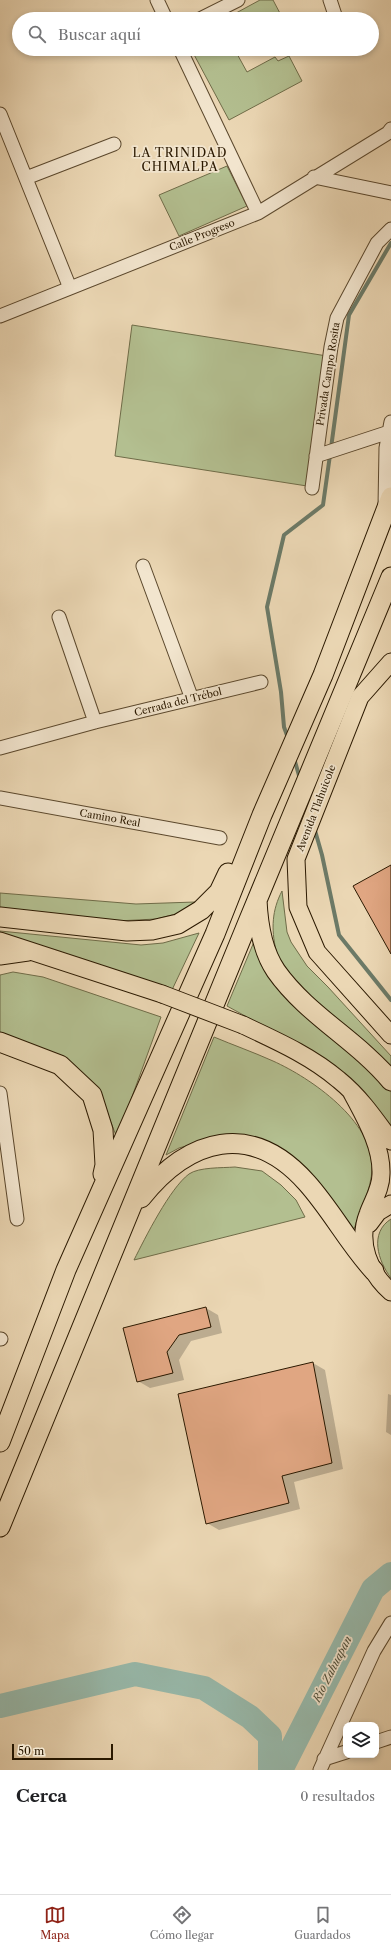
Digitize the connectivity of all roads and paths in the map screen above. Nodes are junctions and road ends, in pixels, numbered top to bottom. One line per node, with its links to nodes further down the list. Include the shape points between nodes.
1 (157, 0): 4 (street)
2 (238, 0): 5 (street)
3 (330, 0): 6 (street)
4 (163, 12)
5 (214, 12)
6 (334, 12)
7 (183, 56): 14 (street)
8 (0, 114): 12 (street)
9 (391, 129): 11 (street, Calle Progreso)
10 (114, 144): 12 (street)
11 (314, 177): 13 (street); 14 (street, Calle Progreso)
12 (26, 178): 16 (street)
13 (391, 193)
14 (258, 213): 16 (street, Calle Progreso)
15 (391, 229): 19 (street, Privada Campo Rosita, via 377,243 337,318)
16 (70, 288): 17 (street, Calle Progreso)
17 (0, 316)
18 (390, 427): 19 (street); 22 (street, via 386,448)
19 (316, 456): 20 (street, Privada Campo Rosita)
20 (312, 488)
21 (391, 497): 22 (highway)
22 (385, 514): 32 (highway, via 323,675)
23 (143, 566): 28 (street)
24 (391, 577): 34 (highway)
25 (59, 617): 29 (street)
26 (391, 662): 39 (main road, Avenida Tlahuicole, via 360,697 296,859 298,907 317,952)
27 (261, 682): 28 (street, Cerrada del Trébol)
28 (192, 699): 29 (street, Cerrada del Trébol)
29 (95, 722): 30 (street, Cerrada del Trébol)
30 (0, 748)
31 (0, 798): 33 (street, Camino Real)
32 (262, 815): 35 (highway, via 241,846 219,892 201,910 178,924 152,930 127,931); 45 (highway, via 215,934)
33 (220, 838)
34 (257, 897): 41 (highway, via 263,938 275,970 317,1015 363,1052); 47 (highway)
35 (0, 917)
36 (0, 941): 37 (main road)
37 (32, 951): 38 (main road); 42 (main road, bridge, via 162,994 243,1025 296,1051)
38 (0, 956)
39 (391, 1035)
40 (0, 1042): 45 (highway, via 60,1065 92,1096 103,1130 105,1165)
41 (391, 1081)
42 (351, 1091): 44 (main road); 49 (main road, via 366,1119 380,1162 380,1185 365,1222)
43 (0, 1093): 48 (street)
44 (391, 1140)
45 (97, 1196): 52 (highway)
46 (391, 1204): 49 (main road, via 372,1219)
47 (129, 1216): 50 (highway, via 148,1189 182,1159 206,1147 230,1143 243,1144 267,1152 282,1161 306,1182 360,1256); 53 (highway)
48 (17, 1219)
49 (364, 1242): 50 (main road, via 367,1257)
50 (374, 1271): 51 (main road)
51 (391, 1292)
52 (0, 1442)
53 (0, 1527)
54 (391, 1624): 58 (street, via 374,1651)
55 (391, 1737): 56 (street)
56 (379, 1741)
57 (343, 1754): 58 (street)
58 (322, 1764)

